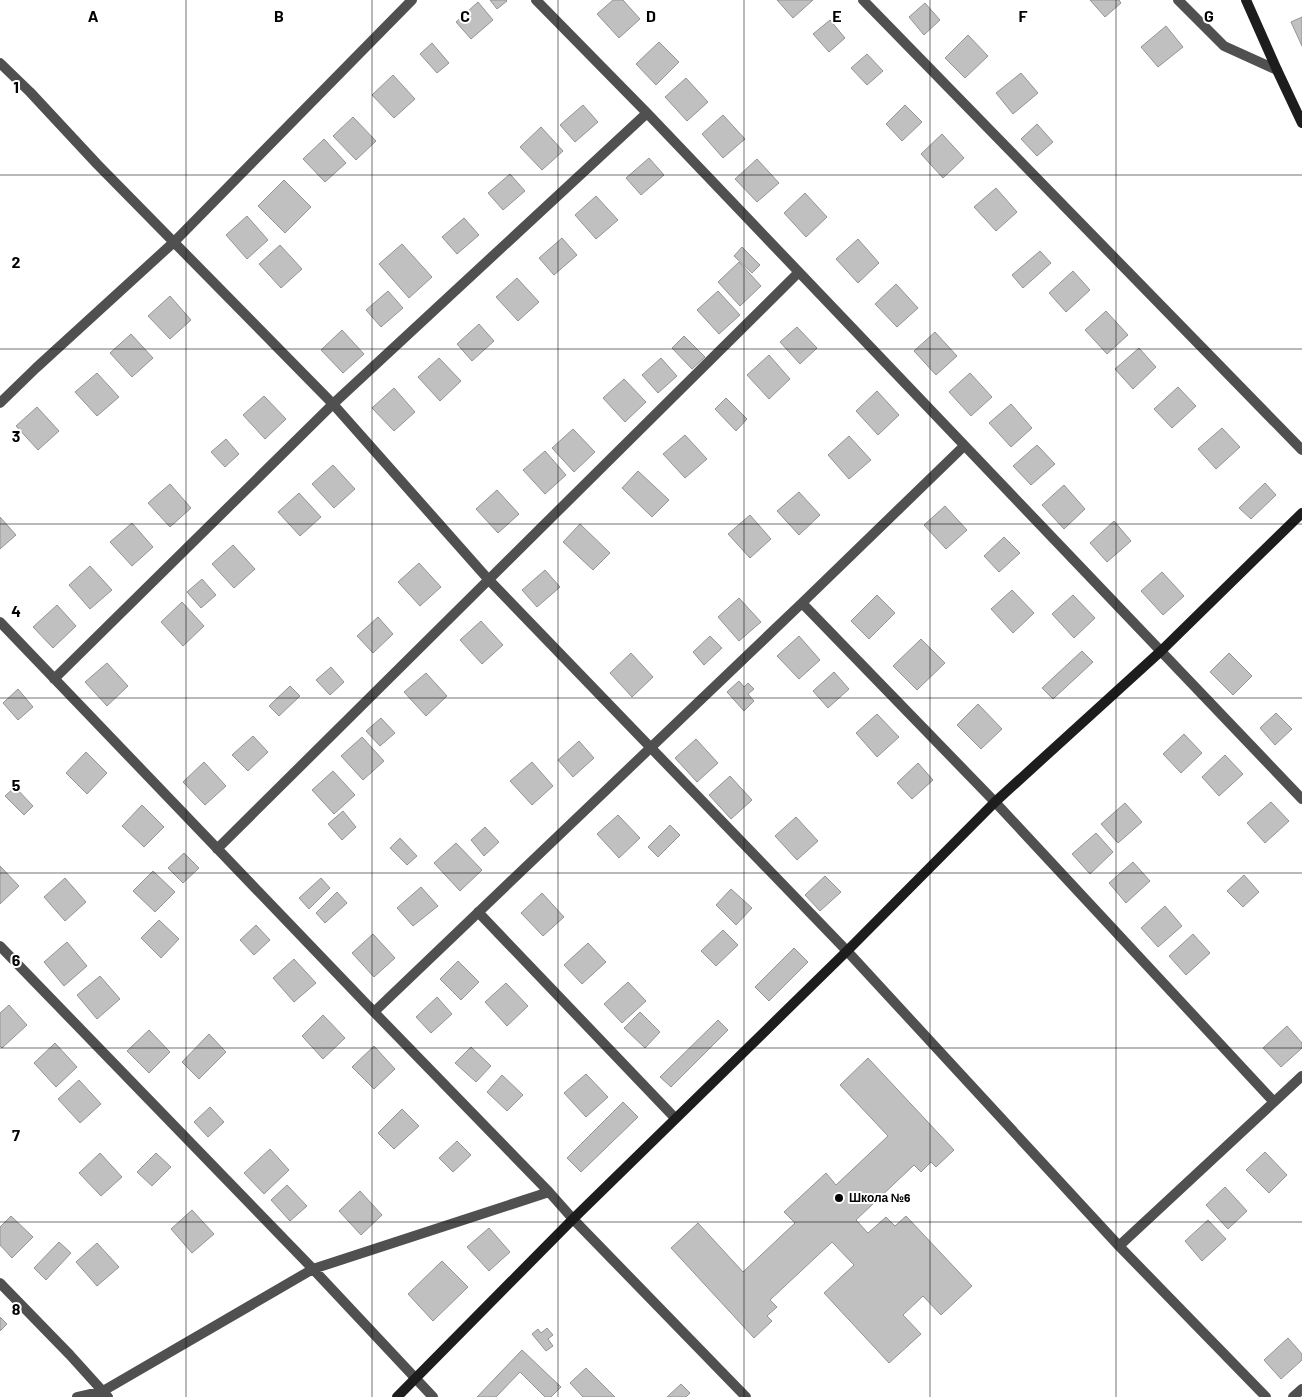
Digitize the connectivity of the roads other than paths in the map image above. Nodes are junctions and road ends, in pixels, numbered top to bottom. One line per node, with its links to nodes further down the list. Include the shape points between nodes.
1 (412, 0): 10 (street)
2 (536, 0): 8 (street)
3 (863, 0): 15 (street)
4 (1178, 0): 7 (street, via 1224,46)
5 (1246, 0): 7 (street)
6 (0, 63): 10 (street)
7 (1277, 70): 9 (street)
8 (647, 113): 11 (street); 13 (street)
9 (1302, 123)
10 (174, 242): 12 (street); 13 (street)
11 (800, 272): 14 (street); 17 (street)
12 (0, 403)
13 (333, 404): 17 (street); 21 (street)
14 (964, 446): 18 (street); 20 (street)
15 (1302, 450)
16 (1302, 513): 20 (street)
17 (488, 579): 22 (street); 25 (street)
18 (802, 603): 22 (street); 24 (street)
19 (0, 622): 21 (street)
20 (1162, 651): 23 (street); 24 (street)
21 (54, 678): 25 (street)
22 (651, 747): 26 (street); 28 (street)
23 (1302, 799)
24 (995, 802): 28 (street); 31 (street)
25 (217, 849): 29 (street)
26 (478, 912): 29 (street); 32 (street)
27 (0, 946): 36 (street)
28 (848, 951): 32 (street); 35 (street)
29 (374, 1012): 33 (street)
30 (1302, 1076): 31 (street)
31 (1274, 1102): 35 (street)
32 (675, 1118): 34 (street)
33 (549, 1192): 34 (street); 36 (street)
34 (573, 1219): 38 (street); 44 (street)
35 (1119, 1246): 45 (street)
36 (314, 1269): 38 (street); 40 (street)
37 (0, 1283): 40 (street)
38 (415, 1378): 42 (street); 43 (street)
39 (1302, 1389): 46 (street)
40 (106, 1394): 41 (street)
41 (77, 1397)
42 (397, 1397)
43 (433, 1397)
44 (746, 1397)
45 (1266, 1397)
46 (1293, 1397)

